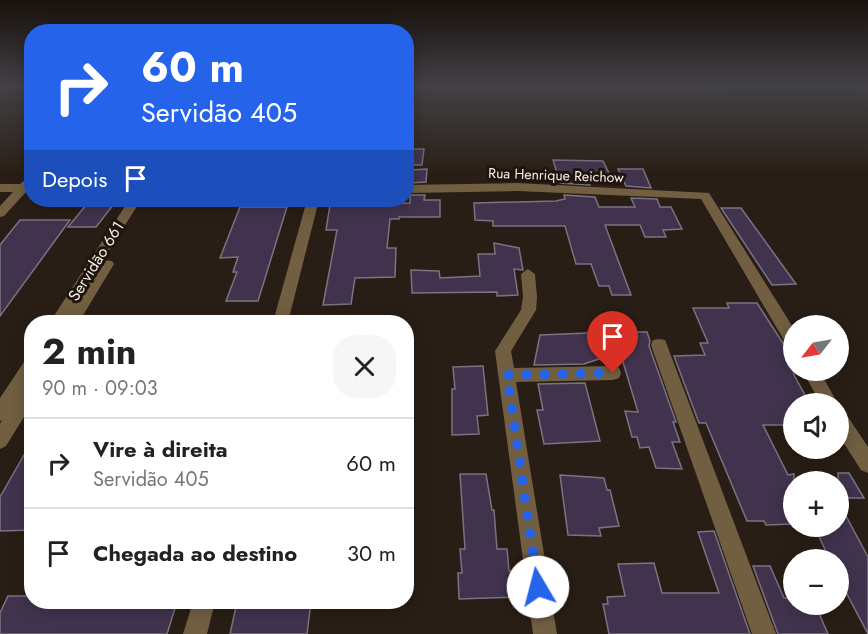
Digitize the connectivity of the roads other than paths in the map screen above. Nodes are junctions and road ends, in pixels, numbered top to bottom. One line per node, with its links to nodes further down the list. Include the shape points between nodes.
1 (0, 188): 2 (street)
2 (24, 188)
3 (414, 189): 13 (street, Rua Henrique Reichow, via 517,187 705,196)
4 (24, 191): 7 (street)
5 (131, 207): 10 (street, Servidão 661)
6 (311, 207): 12 (street)
7 (0, 213)
8 (107, 264): 11 (street)
9 (528, 274): 16 (street, via 530,306 506,340 503,351)
10 (61, 315)
11 (75, 315)
12 (282, 315)
13 (783, 325)
14 (659, 345): 26 (street)
15 (613, 373): 16 (street)
16 (507, 375): 25 (street)
17 (24, 376): 19 (street)
18 (24, 401): 21 (street)
19 (0, 413)
20 (849, 434): 22 (street)
21 (0, 440)
22 (868, 464)
23 (202, 609): 24 (street)
24 (195, 634)
25 (545, 634)
26 (764, 634)

